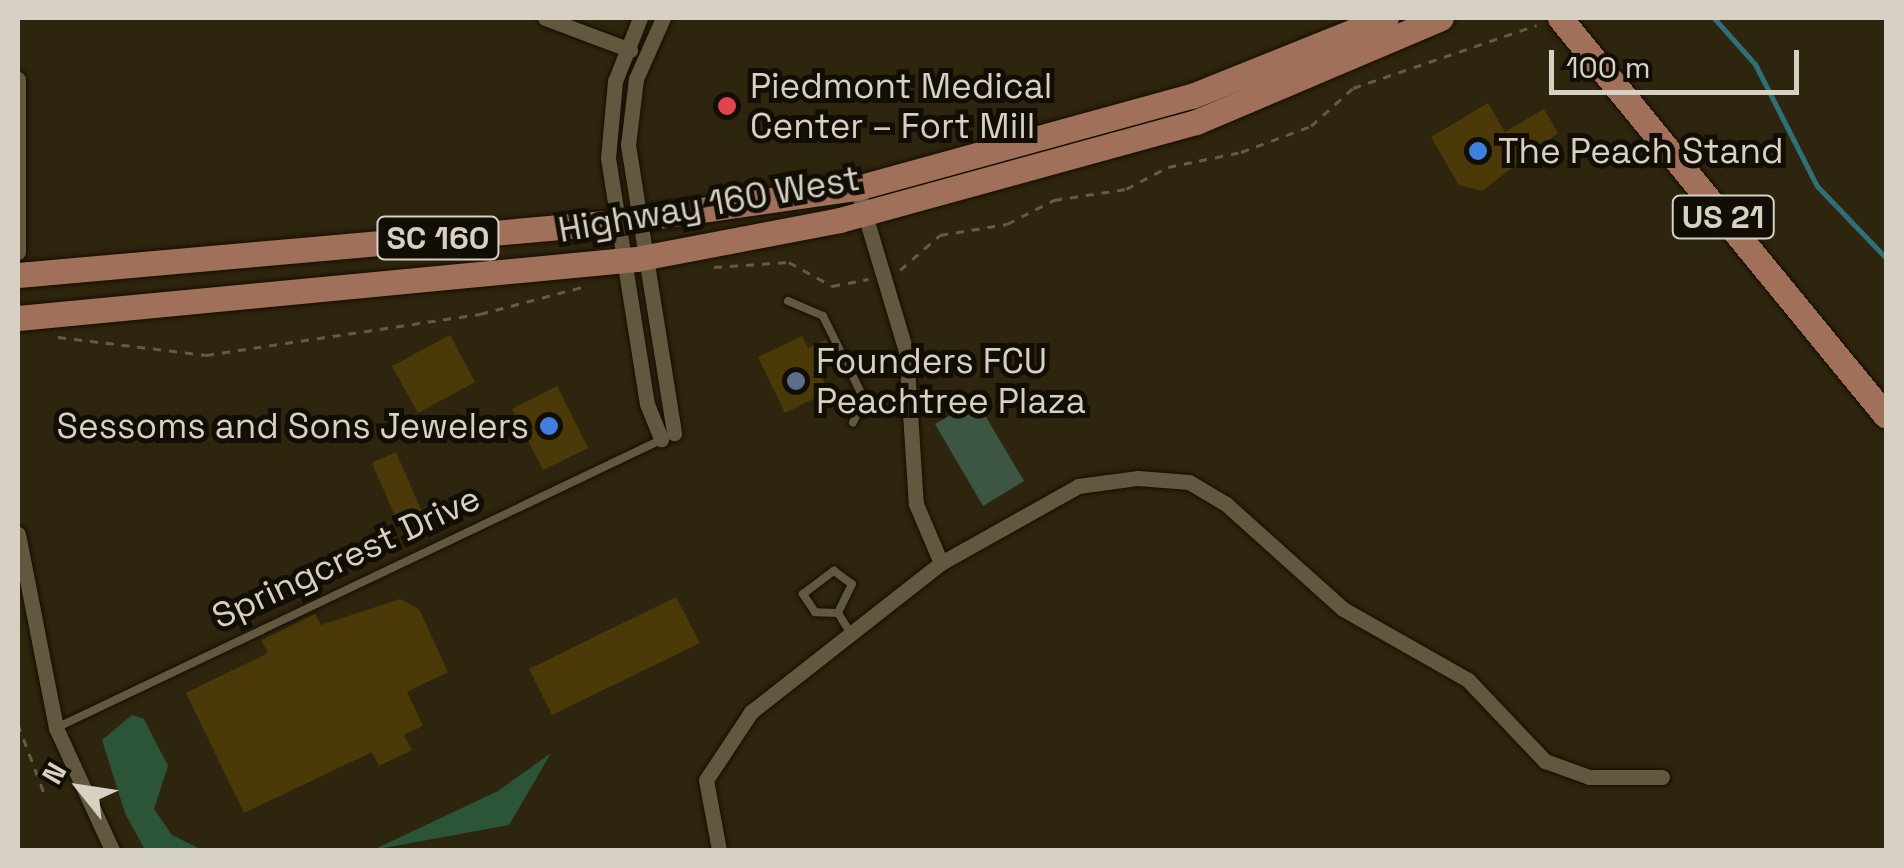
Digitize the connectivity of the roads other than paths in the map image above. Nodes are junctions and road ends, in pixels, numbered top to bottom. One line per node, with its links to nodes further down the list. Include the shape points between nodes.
1 (545, 18): 7 (street)
2 (640, 18): 7 (street)
3 (663, 18): 8 (street)
4 (1441, 18): 11 (main road, Highway 160 West / SC 160, via 1196,122)
5 (1372, 20): 10 (main road, Highway 160 West / SC 160, via 1192,96)
6 (1549, 21): 17 (main road, US 21)
7 (625, 48): 8 (street); 12 (street, via 608,130)
8 (644, 55): 12 (street, via 628,119)
9 (18, 79): 13 (street)
10 (857, 188): 11 (street); 12 (main road, Highway 160 West / SC 160)
11 (862, 214): 12 (main road, Highway 160 West / SC 160); 21 (street, via 906,352 916,504)
12 (632, 238): 14 (main road, Highway 160 West / SC 160); 16 (main road, Highway 160 West / SC 160); 19 (street); 19 (street)
13 (18, 252)
14 (18, 275)
15 (788, 301): 18 (lane, via 823,316 864,399)
16 (18, 318)
17 (1886, 416)
18 (853, 423)
19 (668, 436): 24 (lane, Springcrest Drive)
20 (18, 534): 24 (street)
21 (941, 563): 23 (street); 25 (street, via 1078,486 1189,482 1254,524 1343,609 1468,680 1545,761 1589,777)
22 (838, 613): 22 (lane, via 852,584 834,570 802,594 816,612); 23 (lane)
23 (852, 636): 27 (street, via 751,712 712,759 706,780)
24 (56, 728): 26 (street)
25 (1662, 777)
26 (112, 850)
27 (719, 850)

